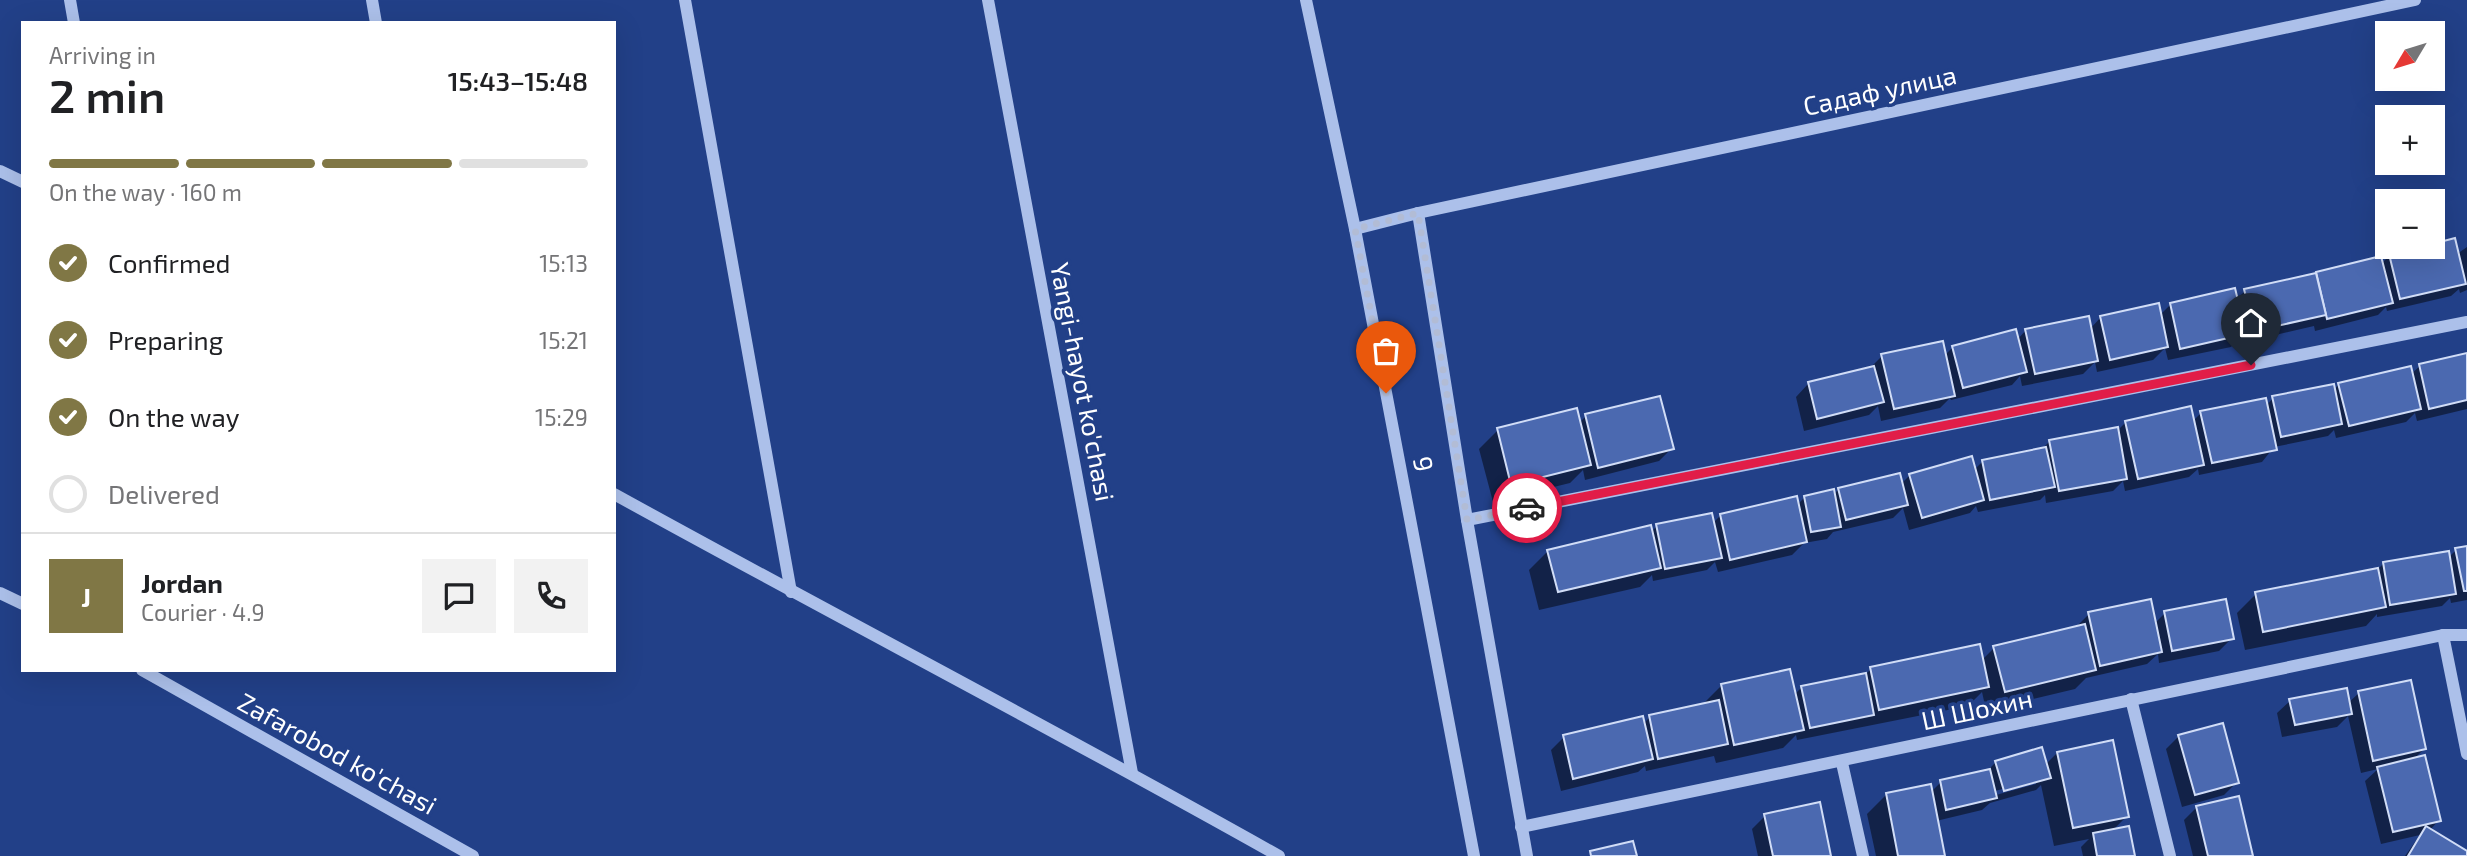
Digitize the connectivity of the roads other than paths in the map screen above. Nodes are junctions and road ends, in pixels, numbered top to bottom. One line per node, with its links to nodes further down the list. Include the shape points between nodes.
1 (70, 0): 7 (street)
2 (372, 0): 8 (street)
3 (685, 0): 16 (street)
4 (988, 0): 25 (street, Yangi-hayot ko'chasi)
5 (1306, 0): 12 (street, 9)
6 (2415, 0): 11 (street, Садаф улица)
7 (74, 21)
8 (376, 21)
9 (0, 171): 10 (street)
10 (21, 181)
11 (1418, 213): 12 (street, Садаф улица); 15 (street)
12 (1355, 229): 29 (street, 9)
13 (2467, 322): 15 (street)
14 (616, 495): 16 (street)
15 (1467, 520): 26 (street)
16 (791, 592): 25 (street)
17 (0, 593): 18 (street)
18 (21, 603)
19 (2443, 635): 20 (street, Ш Шохин); 22 (street, Ш Шохин); 23 (street)
20 (2467, 635)
21 (146, 672): 27 (street, Zafarobod ko'chasi)
22 (2131, 699): 24 (street, Ш Шохин); 32 (street)
23 (2467, 754)
24 (1842, 763): 26 (street, Ш Шохин); 31 (street)
25 (1132, 773): 28 (street)
26 (1521, 827): 30 (street)
27 (472, 856)
28 (1279, 856)
29 (1474, 856)
30 (1527, 856)
31 (1863, 856)
32 (2170, 856)

